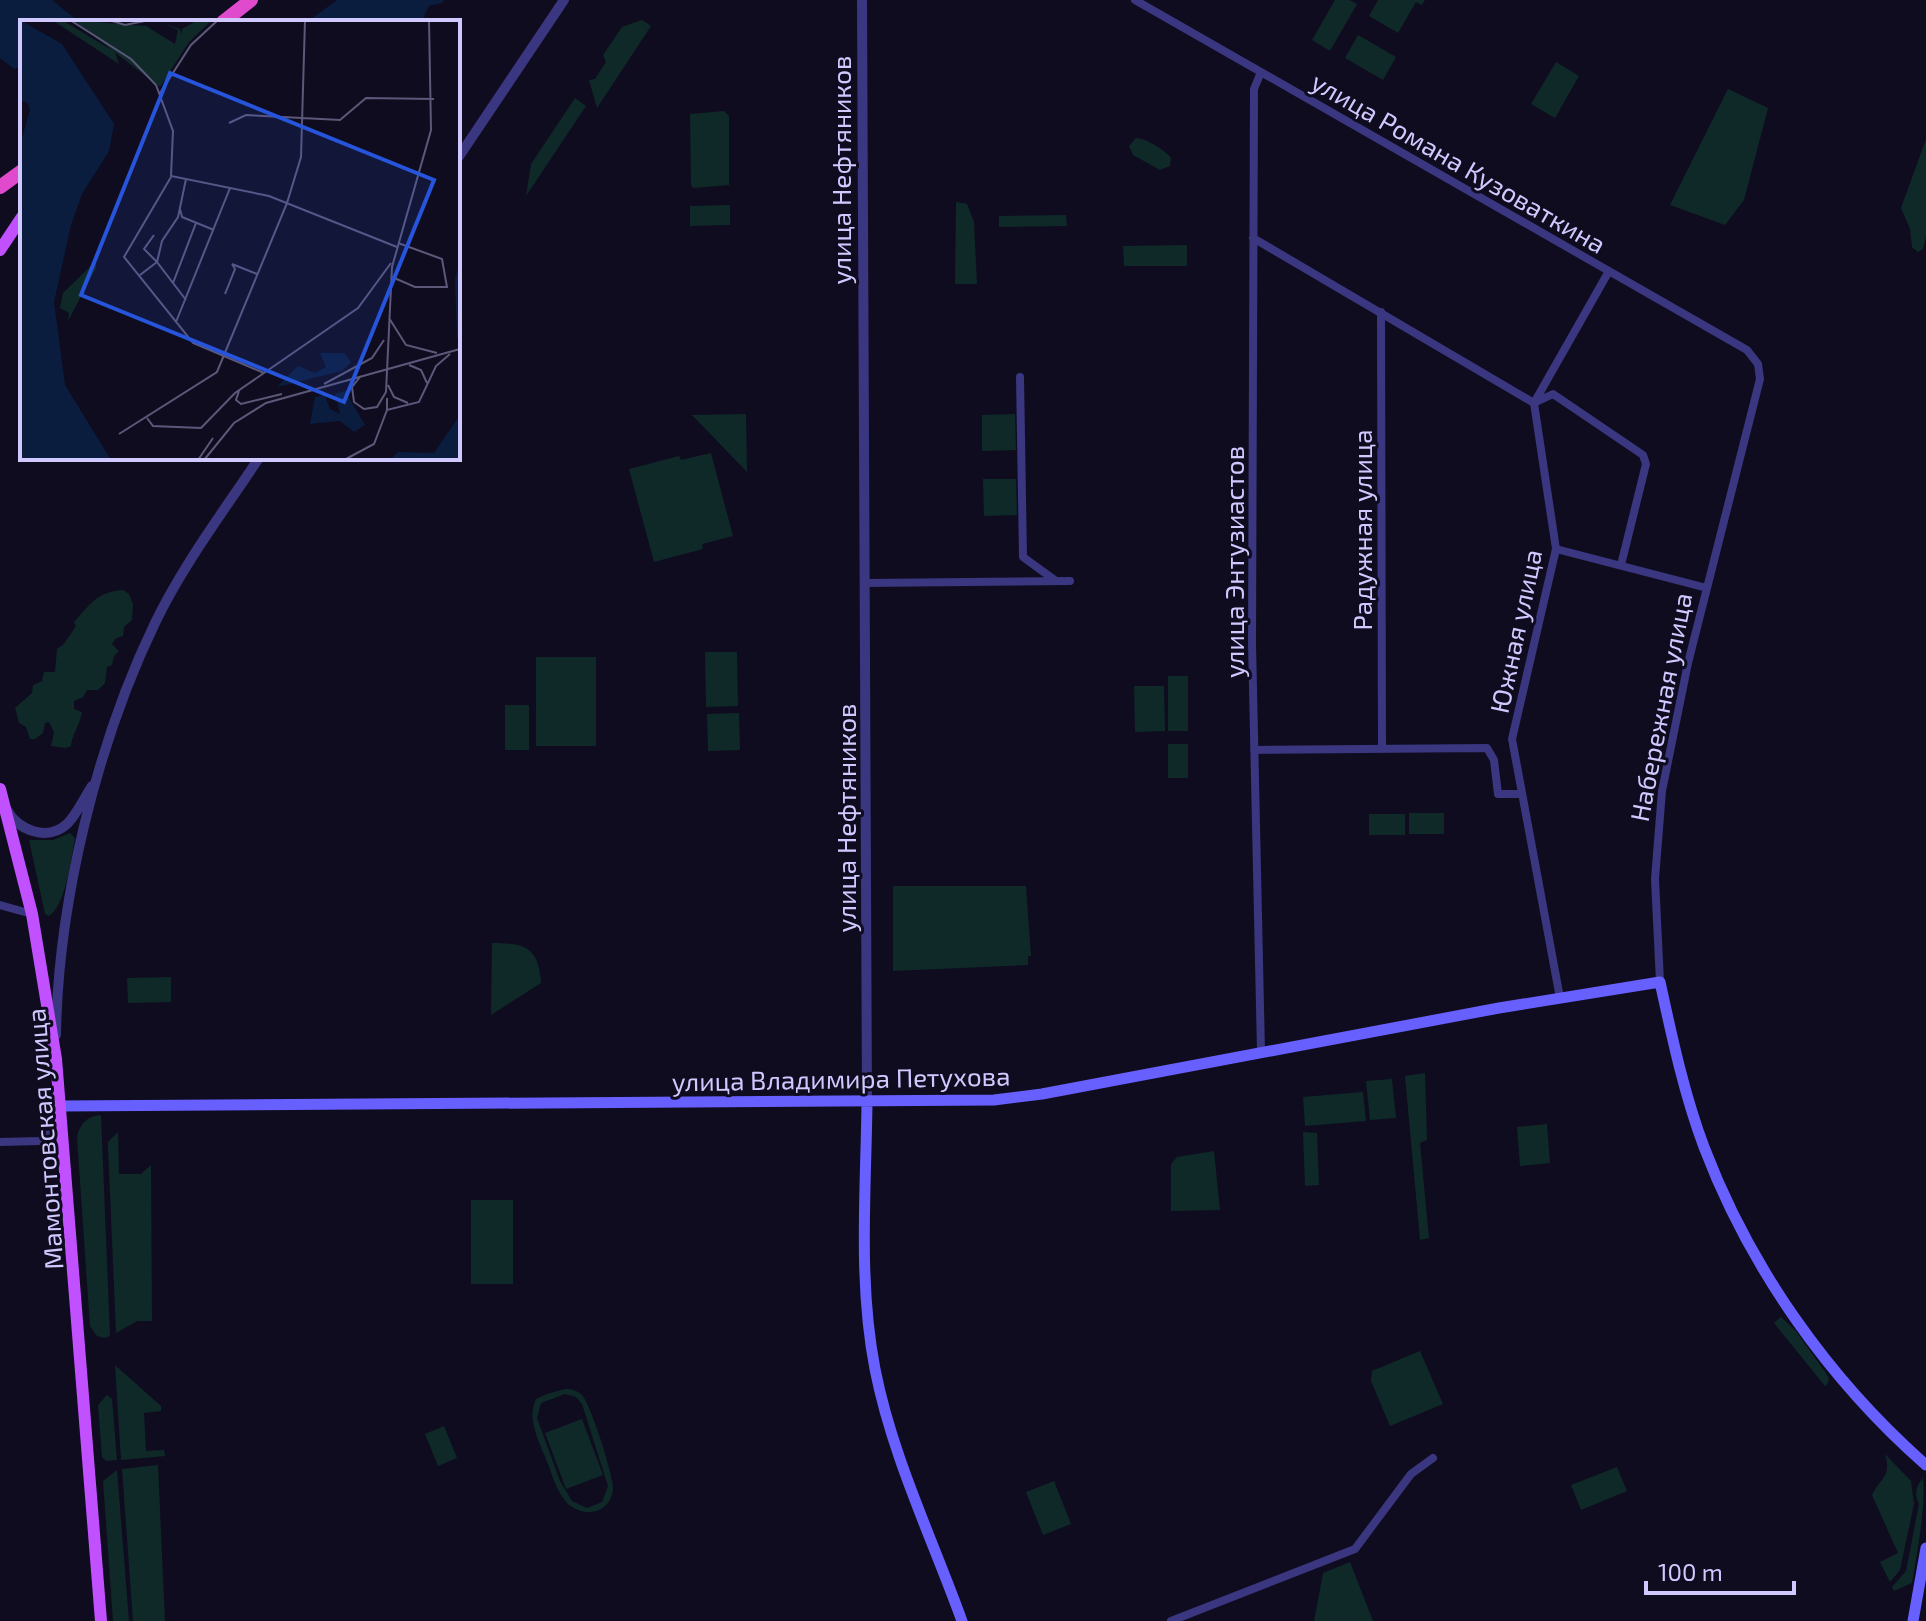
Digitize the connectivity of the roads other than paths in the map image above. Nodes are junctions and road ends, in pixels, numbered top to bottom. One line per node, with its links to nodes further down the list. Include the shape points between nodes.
1 (564, 0): 7 (street)
2 (862, 0): 23 (street, улица Нефтяников)
3 (1135, 0): 6 (street, улица Романа Кузоваткина)
4 (248, 3): 5 (highway)
5 (226, 20)
6 (1261, 72): 11 (street, улица Энтузиастов, via 1254,89); 13 (street, улица Романа Кузоваткина)
7 (460, 155)
8 (20, 172): 9 (highway)
9 (0, 187)
10 (20, 220): 12 (main road)
11 (1253, 238): 14 (street); 26 (street, улица Энтузиастов)
12 (0, 250)
13 (1609, 271): 15 (street, улица Романа Кузоваткина, via 1747,350); 17 (street)
14 (1381, 312): 17 (street); 25 (street, Радужная улица)
15 (1758, 364): 24 (street, Набережная улица, via 1760,379)
16 (1020, 377): 21 (street, via 1023,557)
17 (1534, 403): 19 (street, Южная улица); 20 (street, via 1553,394 1643,455 1646,464)
18 (258, 460): 27 (street, Мамонтовская улица, via 154,623)
19 (1556, 549): 20 (street); 29 (street, Южная улица, via 1512,739)
20 (1621, 565): 24 (street)
21 (1056, 581): 22 (street); 23 (street)
22 (1070, 581)
23 (865, 583): 37 (street, улица Нефтяников)
24 (1707, 588): 33 (street, Набережная улица, via 1677,711 1658,821 1655,909)
25 (1382, 748): 26 (street); 29 (street, via 1487,748 1494,760 1498,794)
26 (1254, 750): 35 (street, улица Энтузиастов)
27 (99, 774): 30 (street, via 75,814 59,829 30,831 12,819); 36 (street, Мамонтовская улица, via 62,944)
28 (0, 789): 30 (main road)
29 (1522, 794): 34 (street, Южная улица)
30 (5, 805): 32 (main road)
31 (0, 905): 32 (street)
32 (32, 914): 36 (main road)
33 (1660, 982): 34 (main road, улица Владимира Петухова); 42 (main road, Набережная улица, via 1696,1124 1739,1226 1841,1380)
34 (1560, 998): 35 (main road, улица Владимира Петухова)
35 (1261, 1052): 37 (main road, улица Владимира Петухова, via 1013,1098)
36 (56, 1059): 38 (main road, Мамонтовская улица)
37 (867, 1102): 38 (main road, улица Владимира Петухова); 45 (main road, улица Нефтяников, via 866,1281 875,1370 896,1447)
38 (61, 1106): 39 (main road, Мамонтовская улица)
39 (63, 1133): 40 (street, via 40,1141); 44 (main road, Мамонтовская улица)
40 (0, 1142)
41 (1433, 1458): 46 (street, via 1411,1474 1355,1549)
42 (1926, 1465)
43 (1926, 1548): 47 (main road)
44 (101, 1621)
45 (962, 1621)
46 (1171, 1621)
47 (1913, 1621)

